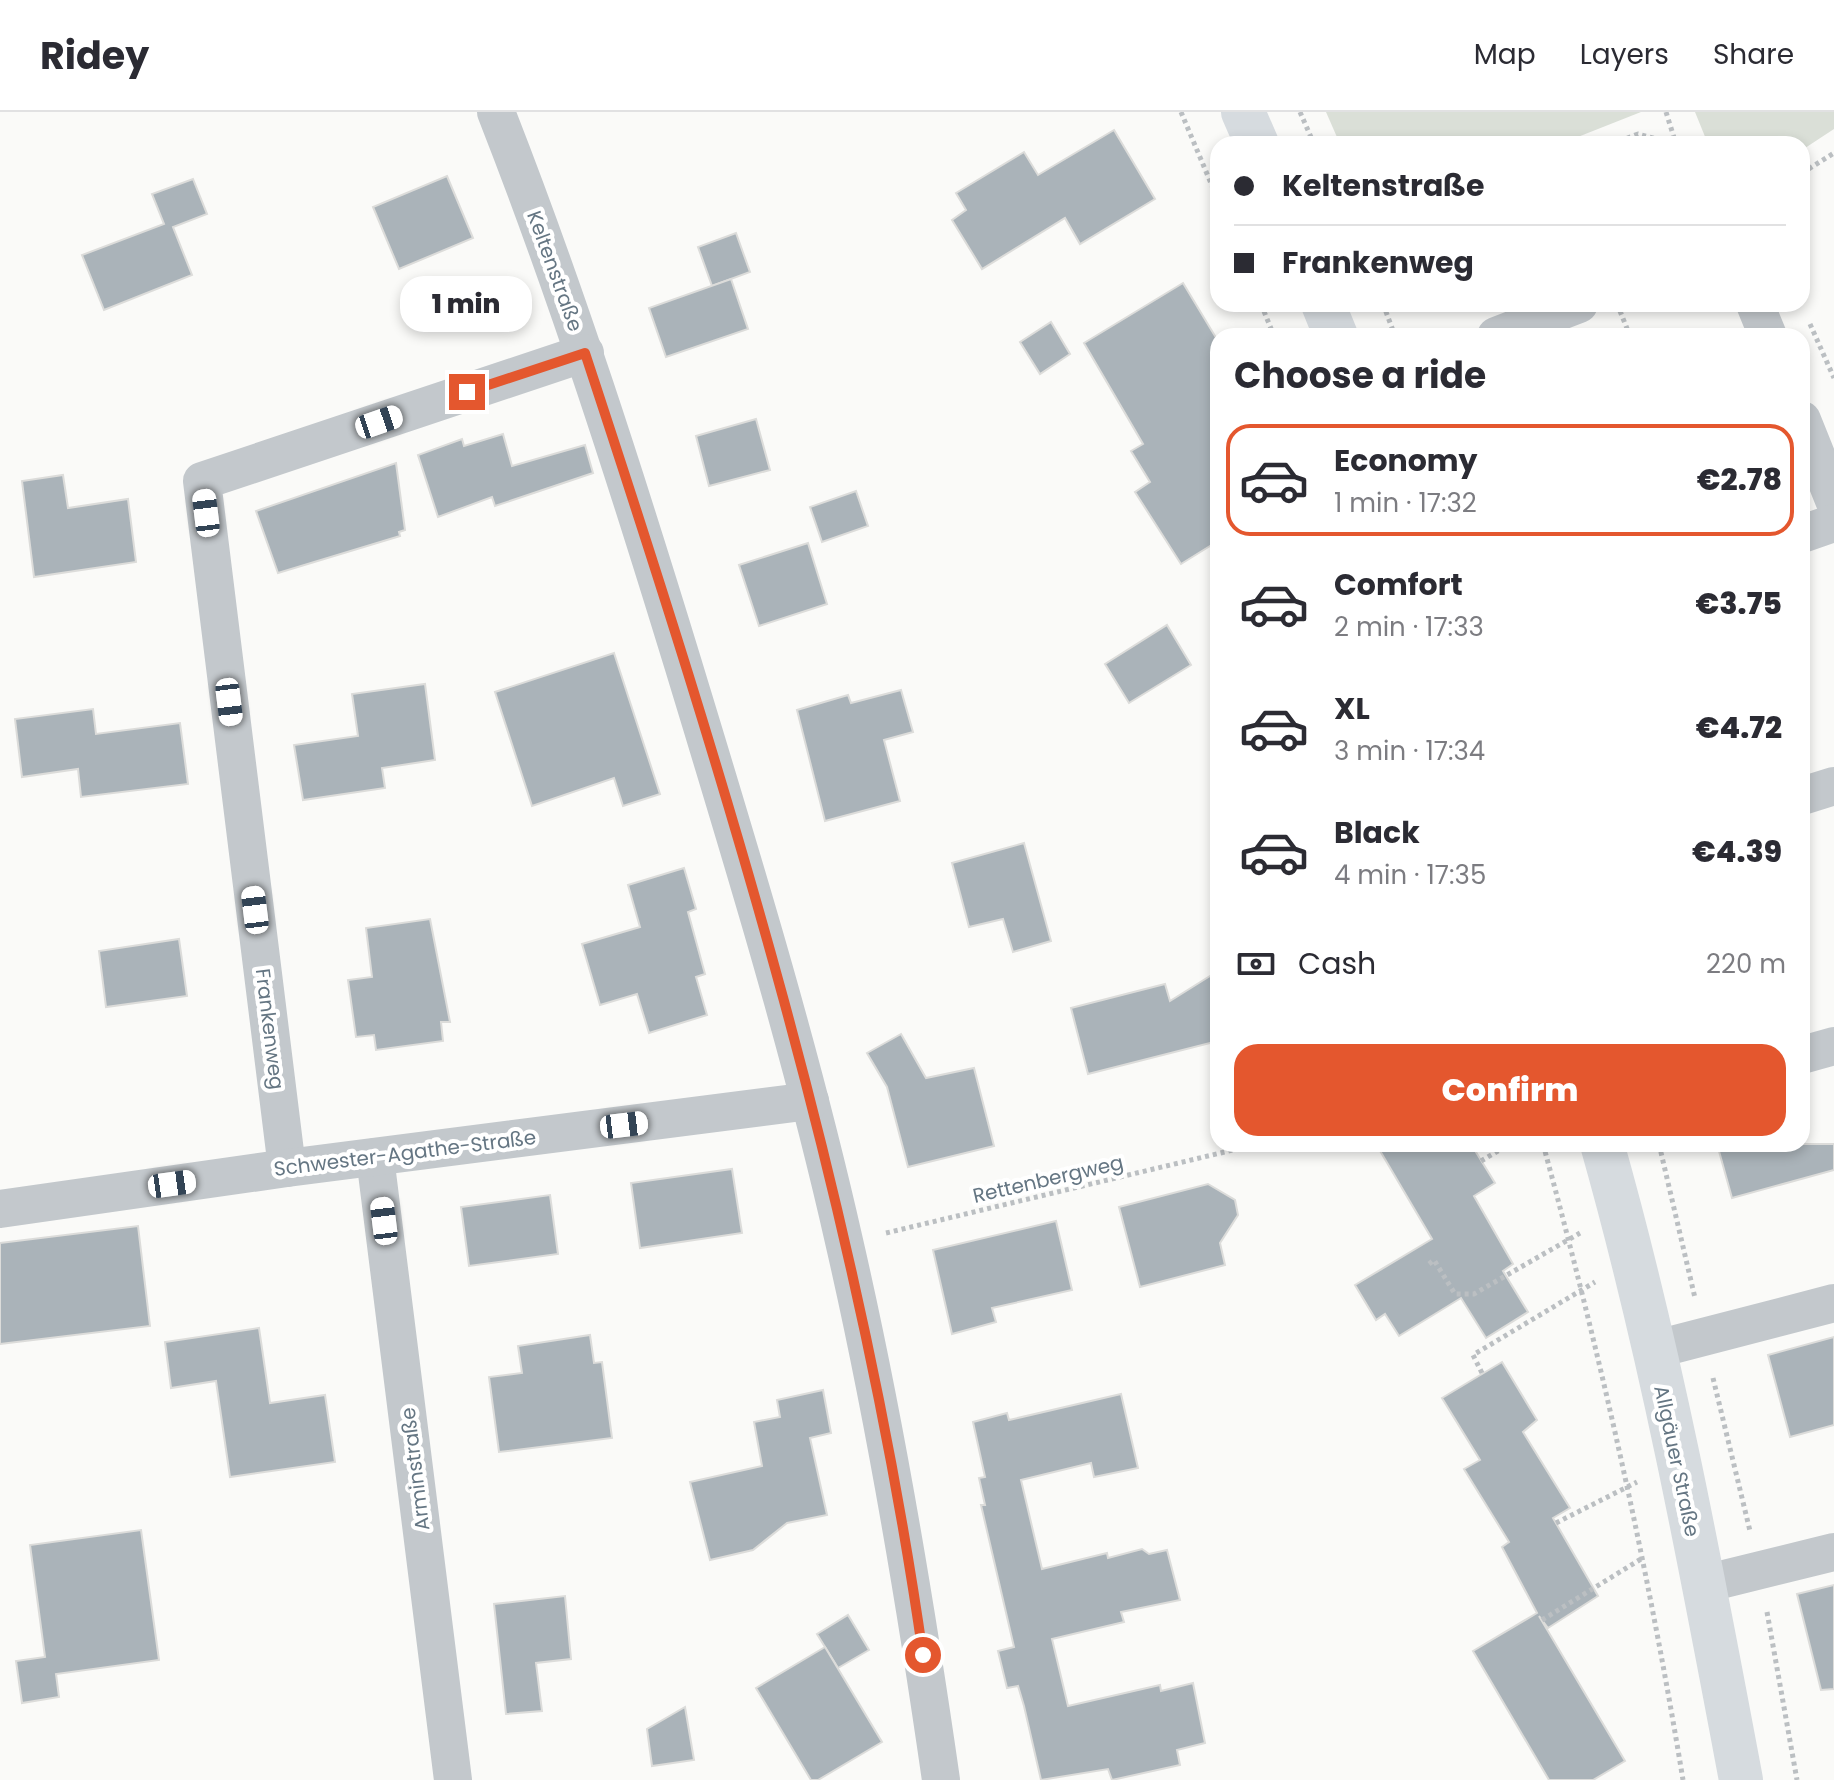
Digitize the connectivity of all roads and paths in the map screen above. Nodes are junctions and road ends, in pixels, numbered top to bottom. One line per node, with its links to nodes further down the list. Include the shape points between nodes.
1 (496, 112): 15 (street, Keltenstraße)
2 (1181, 112): 11 (path)
3 (1243, 112): 6 (main road)
4 (1300, 112): 7 (path)
5 (1666, 112): 8 (path)
6 (1254, 136)
7 (1310, 136)
8 (1674, 136)
9 (1834, 153): 10 (path)
10 (1810, 168)
11 (1210, 181)
12 (1558, 312): 14 (street)
13 (1807, 316): 16 (path)
14 (1517, 328)
15 (585, 353): 25 (street, Keltenstraße, via 756,901); 33 (street, Frankenweg, via 202,481)
16 (1834, 378)
17 (1810, 440): 18 (street)
18 (1834, 500)
19 (1834, 523): 20 (street)
20 (1810, 531)
21 (1834, 786): 22 (street)
22 (1810, 794)
23 (1834, 1046): 24 (street)
24 (1810, 1053)
25 (810, 1101): 31 (street, Schwester-Agathe-Straße); 37 (street, Keltenstraße)
26 (1225, 1152): 37 (path, Rettenbergweg)
27 (1496, 1152): 32 (path)
28 (1545, 1152): 36 (path)
29 (1604, 1152): 35 (main road, Allgäuer Straße)
30 (1661, 1152): 42 (path)
31 (375, 1157): 33 (street, Schwester-Agathe-Straße); 53 (street, Arminstraße)
32 (1481, 1161)
33 (287, 1168): 34 (street, Schwester-Agathe-Straße)
34 (0, 1209)
35 (1621, 1212): 36 (path); 38 (main road, Allgäuer Straße)
36 (1569, 1239): 39 (path, via 1474,1294 1455,1294 1434,1260); 40 (path)
37 (845, 1243): 54 (street, Keltenstraße, via 909,1562)
38 (1631, 1260): 40 (path); 43 (main road, Allgäuer Straße)
39 (1429, 1264)
40 (1581, 1290): 44 (path, via 1473,1355); 46 (path)
41 (1834, 1303): 42 (street)
42 (1704, 1338): 43 (street); 50 (path)
43 (1653, 1350): 45 (main road, Allgäuer Straße)
44 (1482, 1373)
45 (1680, 1469): 46 (path); 51 (main road, Allgäuer Straße)
46 (1626, 1485): 47 (path); 49 (path)
47 (1556, 1523)
48 (1834, 1552): 50 (street)
49 (1641, 1559): 52 (path); 55 (path)
50 (1760, 1571): 51 (street); 57 (path)
51 (1704, 1584): 56 (main road, Allgäuer Straße)
52 (1542, 1620)
53 (453, 1780)
54 (941, 1780)
55 (1683, 1780)
56 (1741, 1780)
57 (1797, 1780)

